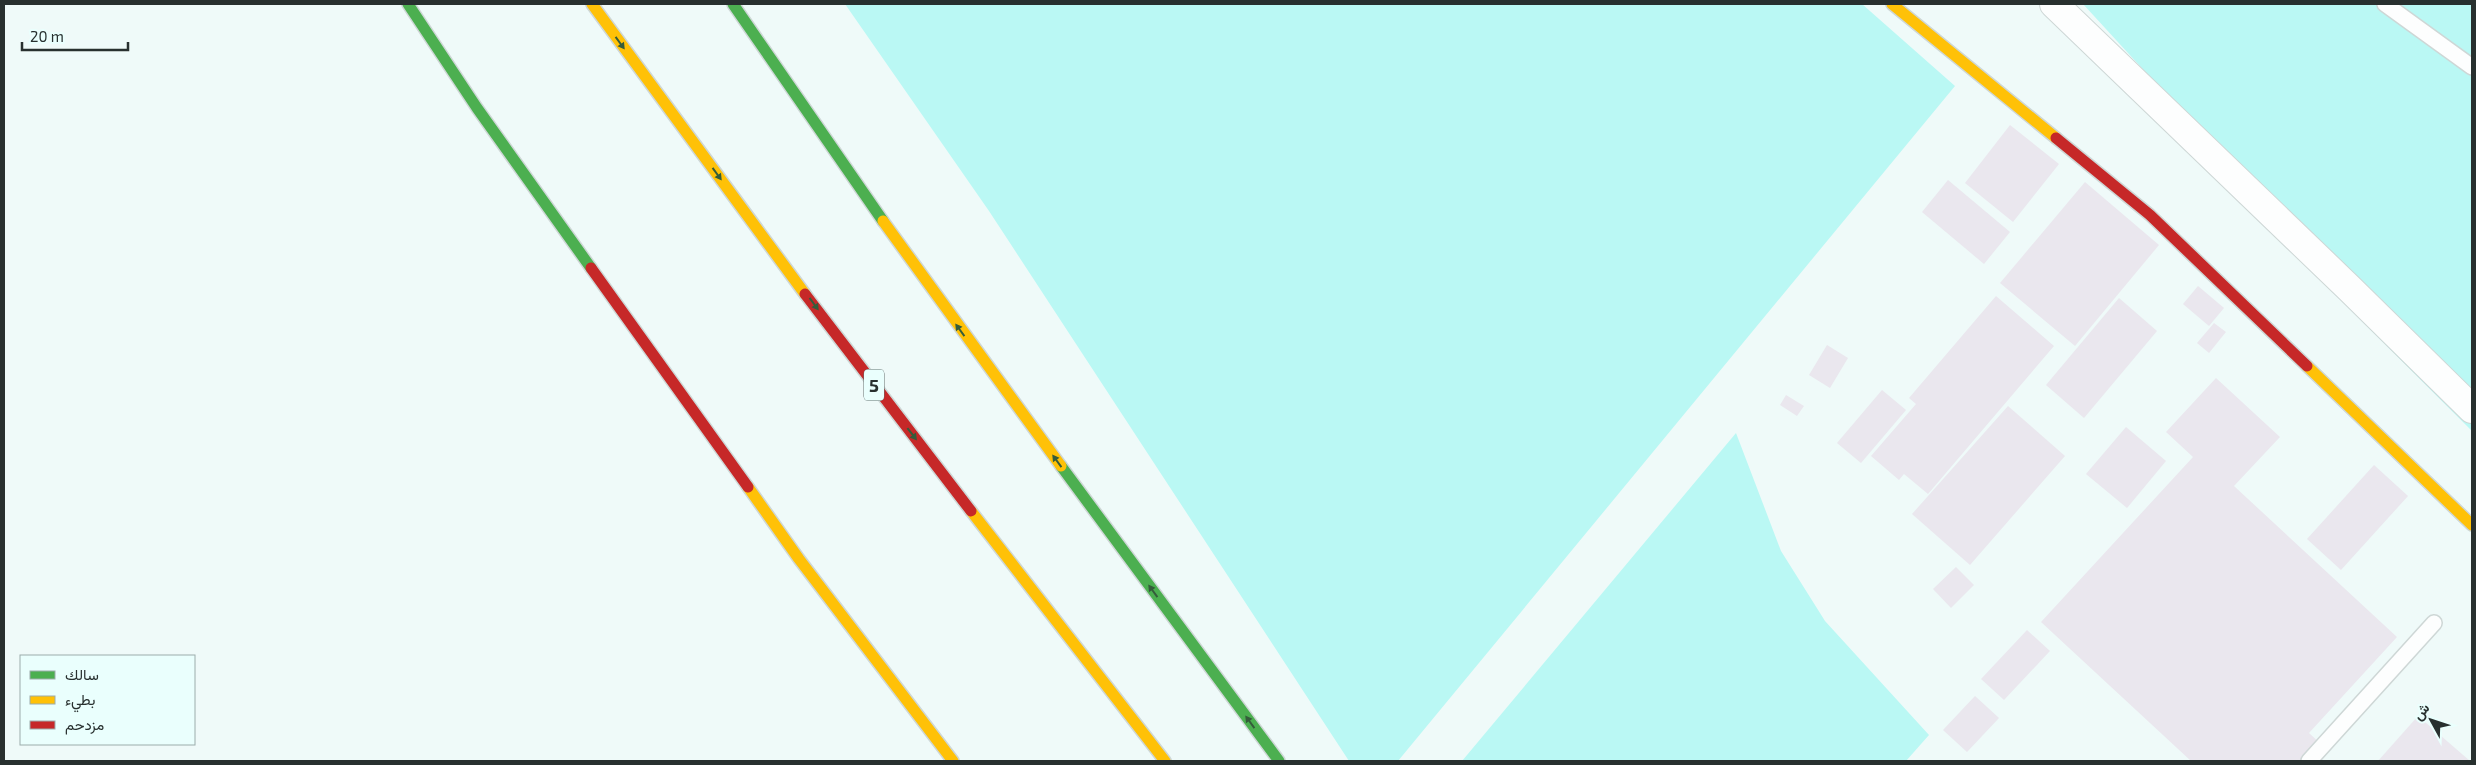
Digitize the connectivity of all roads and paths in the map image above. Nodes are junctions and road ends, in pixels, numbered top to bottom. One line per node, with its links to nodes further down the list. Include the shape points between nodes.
1 (408, 4): 11 (main road, via 477,108 799,559)
2 (592, 4): 12 (main road, 5, one-way to 12, via 857,364)
3 (733, 4): 13 (main road, one-way to 3, via 920,275)
4 (1892, 4): 9 (main road, via 2150,215)
5 (2054, 4): 8 (street)
6 (2385, 4): 7 (lane)
7 (2472, 67)
8 (2472, 409)
9 (2472, 525)
10 (2434, 623): 14 (lane)
11 (953, 761)
12 (1165, 761)
13 (1279, 761)
14 (2309, 761)

